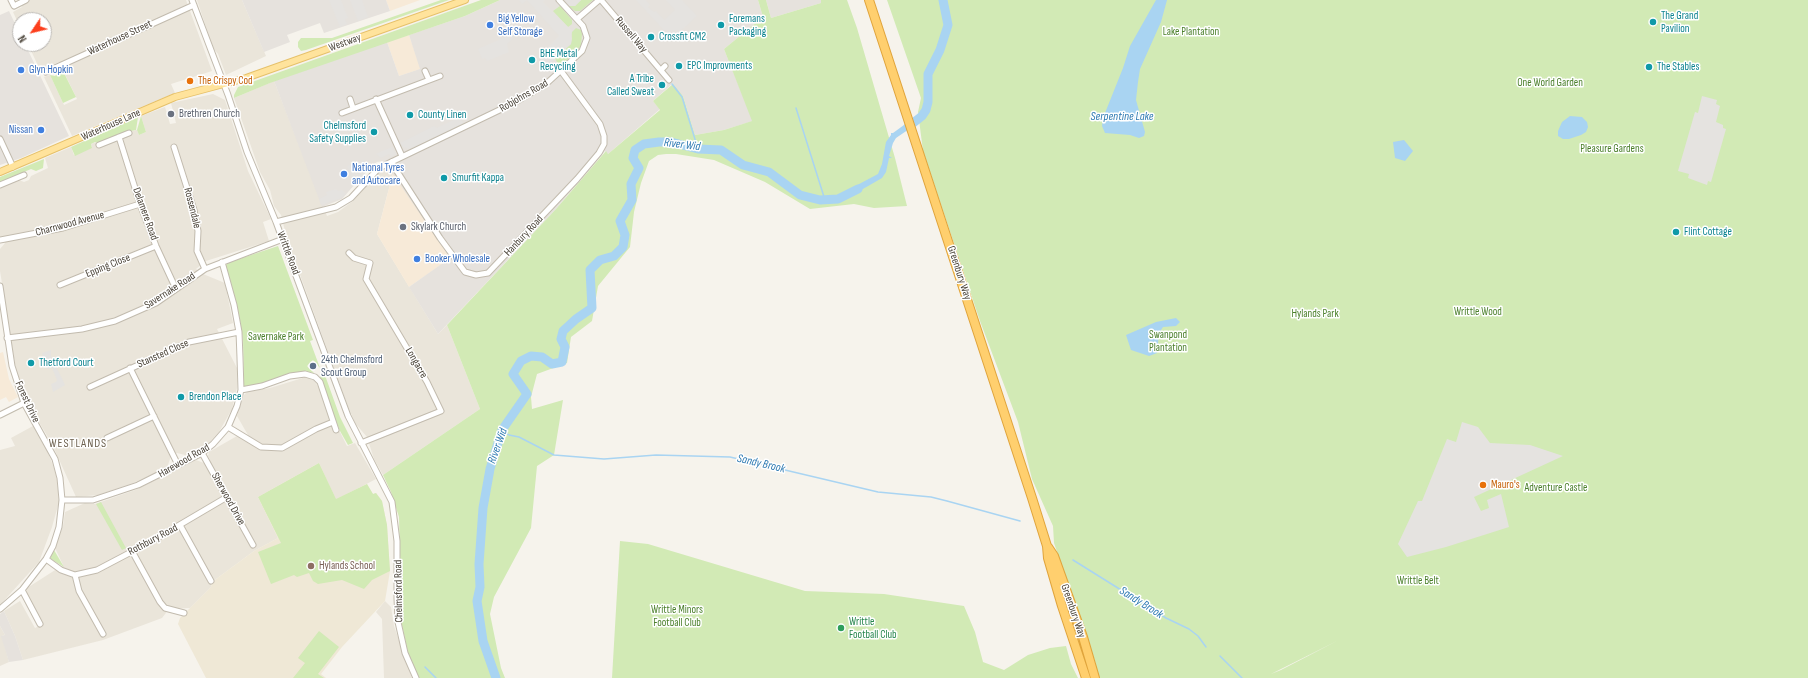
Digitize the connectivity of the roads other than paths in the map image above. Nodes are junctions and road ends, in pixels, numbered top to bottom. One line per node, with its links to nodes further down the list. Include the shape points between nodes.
1 (12, 0): 2 (street, via 14,6)
2 (26, 0)
3 (465, 0): 17 (main road, Westway)
4 (559, 0): 8 (street, Robjohns Road)
5 (600, 0): 8 (street); 10 (street, Russell Way)
6 (869, 0): 65 (highway, Greenbury Way)
7 (193, 2): 13 (street, Waterhouse Street); 17 (street, Writtle Road)
8 (577, 19): 12 (street, Robjohns Road, via 585,31 585,45)
9 (665, 66): 10 (street)
10 (660, 70): 16 (street, Russell Way)
11 (425, 71): 15 (street)
12 (561, 71): 27 (street, Robjohns Road, via 538,90 514,103); 28 (street, Hanbury Road, via 602,128 604,144 569,188 488,273 476,275 465,272)
13 (46, 72)
14 (440, 76): 15 (street)
15 (429, 80): 19 (street)
16 (669, 80)
17 (224, 84): 29 (main road, Waterhouse Lane, via 175,97); 34 (street, Writtle Road, via 247,152)
18 (350, 99): 20 (street)
19 (376, 99): 20 (street); 27 (street)
20 (353, 108): 21 (street)
21 (342, 113)
22 (129, 133): 23 (street)
23 (119, 137): 25 (street); 33 (street, Delamere Road)
24 (0, 139): 29 (street)
25 (99, 145)
26 (174, 147): 40 (street, Rossendale, via 194,210 198,231 197,251)
27 (402, 156): 28 (street, Robjohns Road)
28 (391, 162): 34 (street, Robjohns Road, via 377,170 351,198 341,204)
29 (13, 167): 30 (main road, Waterhouse Lane)
30 (0, 172)
31 (24, 175): 32 (street)
32 (0, 185)
33 (140, 204): 36 (street, Charnwood Avenue, via 63,228); 37 (street, Delamere Road)
34 (276, 222): 35 (street, Writtle Road)
35 (282, 239): 39 (street, Savernake Road); 57 (street, Writtle Road, via 348,416)
36 (0, 240)
37 (156, 246): 41 (street, Epping Close); 43 (street, Delamere Road)
38 (349, 253): 57 (street, Longacre, via 354,258 370,262 366,279 441,411)
39 (222, 262): 40 (street, Savernake Road); 45 (street, Harewood Road)
40 (202, 270): 43 (street, Savernake Road)
41 (60, 285)
42 (0, 286): 44 (street, Forest Drive)
43 (176, 289): 46 (street, Savernake Road, via 156,303 115,322 76,330)
44 (1, 298): 46 (street, Forest Drive)
45 (238, 332): 47 (street, Stansted Close, via 189,342); 49 (street, Harewood Road)
46 (7, 338): 50 (street, Forest Drive, via 12,366)
47 (130, 368): 48 (street, Stansted Close); 52 (street)
48 (90, 387)
49 (240, 390): 53 (street, via 262,386 290,376 305,374 315,377 320,382); 54 (street, Harewood Road, via 237,406)
50 (24, 403): 51 (street); 61 (street, Forest Drive, via 55,459)
51 (0, 415)
52 (154, 416): 56 (street); 59 (street)
53 (333, 422): 54 (street, via 282,448 261,447); 55 (street)
54 (228, 427): 58 (street, Harewood Road)
55 (336, 430)
56 (107, 438)
57 (361, 444): 62 (street, Writtle Road)
58 (202, 452): 59 (street, Harewood Road); 60 (street, Sherwood Drive)
59 (178, 465): 61 (street, Harewood Road, via 138,485 99,498 87,501)
60 (227, 497): 63 (street, Rothbury Road); 64 (street, Sherwood Drive)
61 (62, 500): 67 (street, Forest Drive, via 59,527)
62 (392, 502): 75 (street, Chelmsford Road, via 398,541 398,622 405,653)
63 (180, 525): 66 (street, Rothbury Road); 69 (street)
64 (253, 545)
65 (1047, 546): 76 (highway, Greenbury Way, via 1060,599); 77 (highway, Greenbury Way, via 1057,563)
66 (132, 551): 68 (street, Rothbury Road, via 97,570); 72 (street, via 165,608)
67 (46, 559): 68 (street, via 61,570); 70 (street, Forest Drive)
68 (75, 575): 74 (street, via 79,591)
69 (211, 581)
70 (22, 590): 71 (street, Forest Drive); 73 (street)
71 (0, 609)
72 (184, 613)
73 (40, 624)
74 (103, 634)
75 (416, 678)
76 (1086, 678)
77 (1095, 678)

